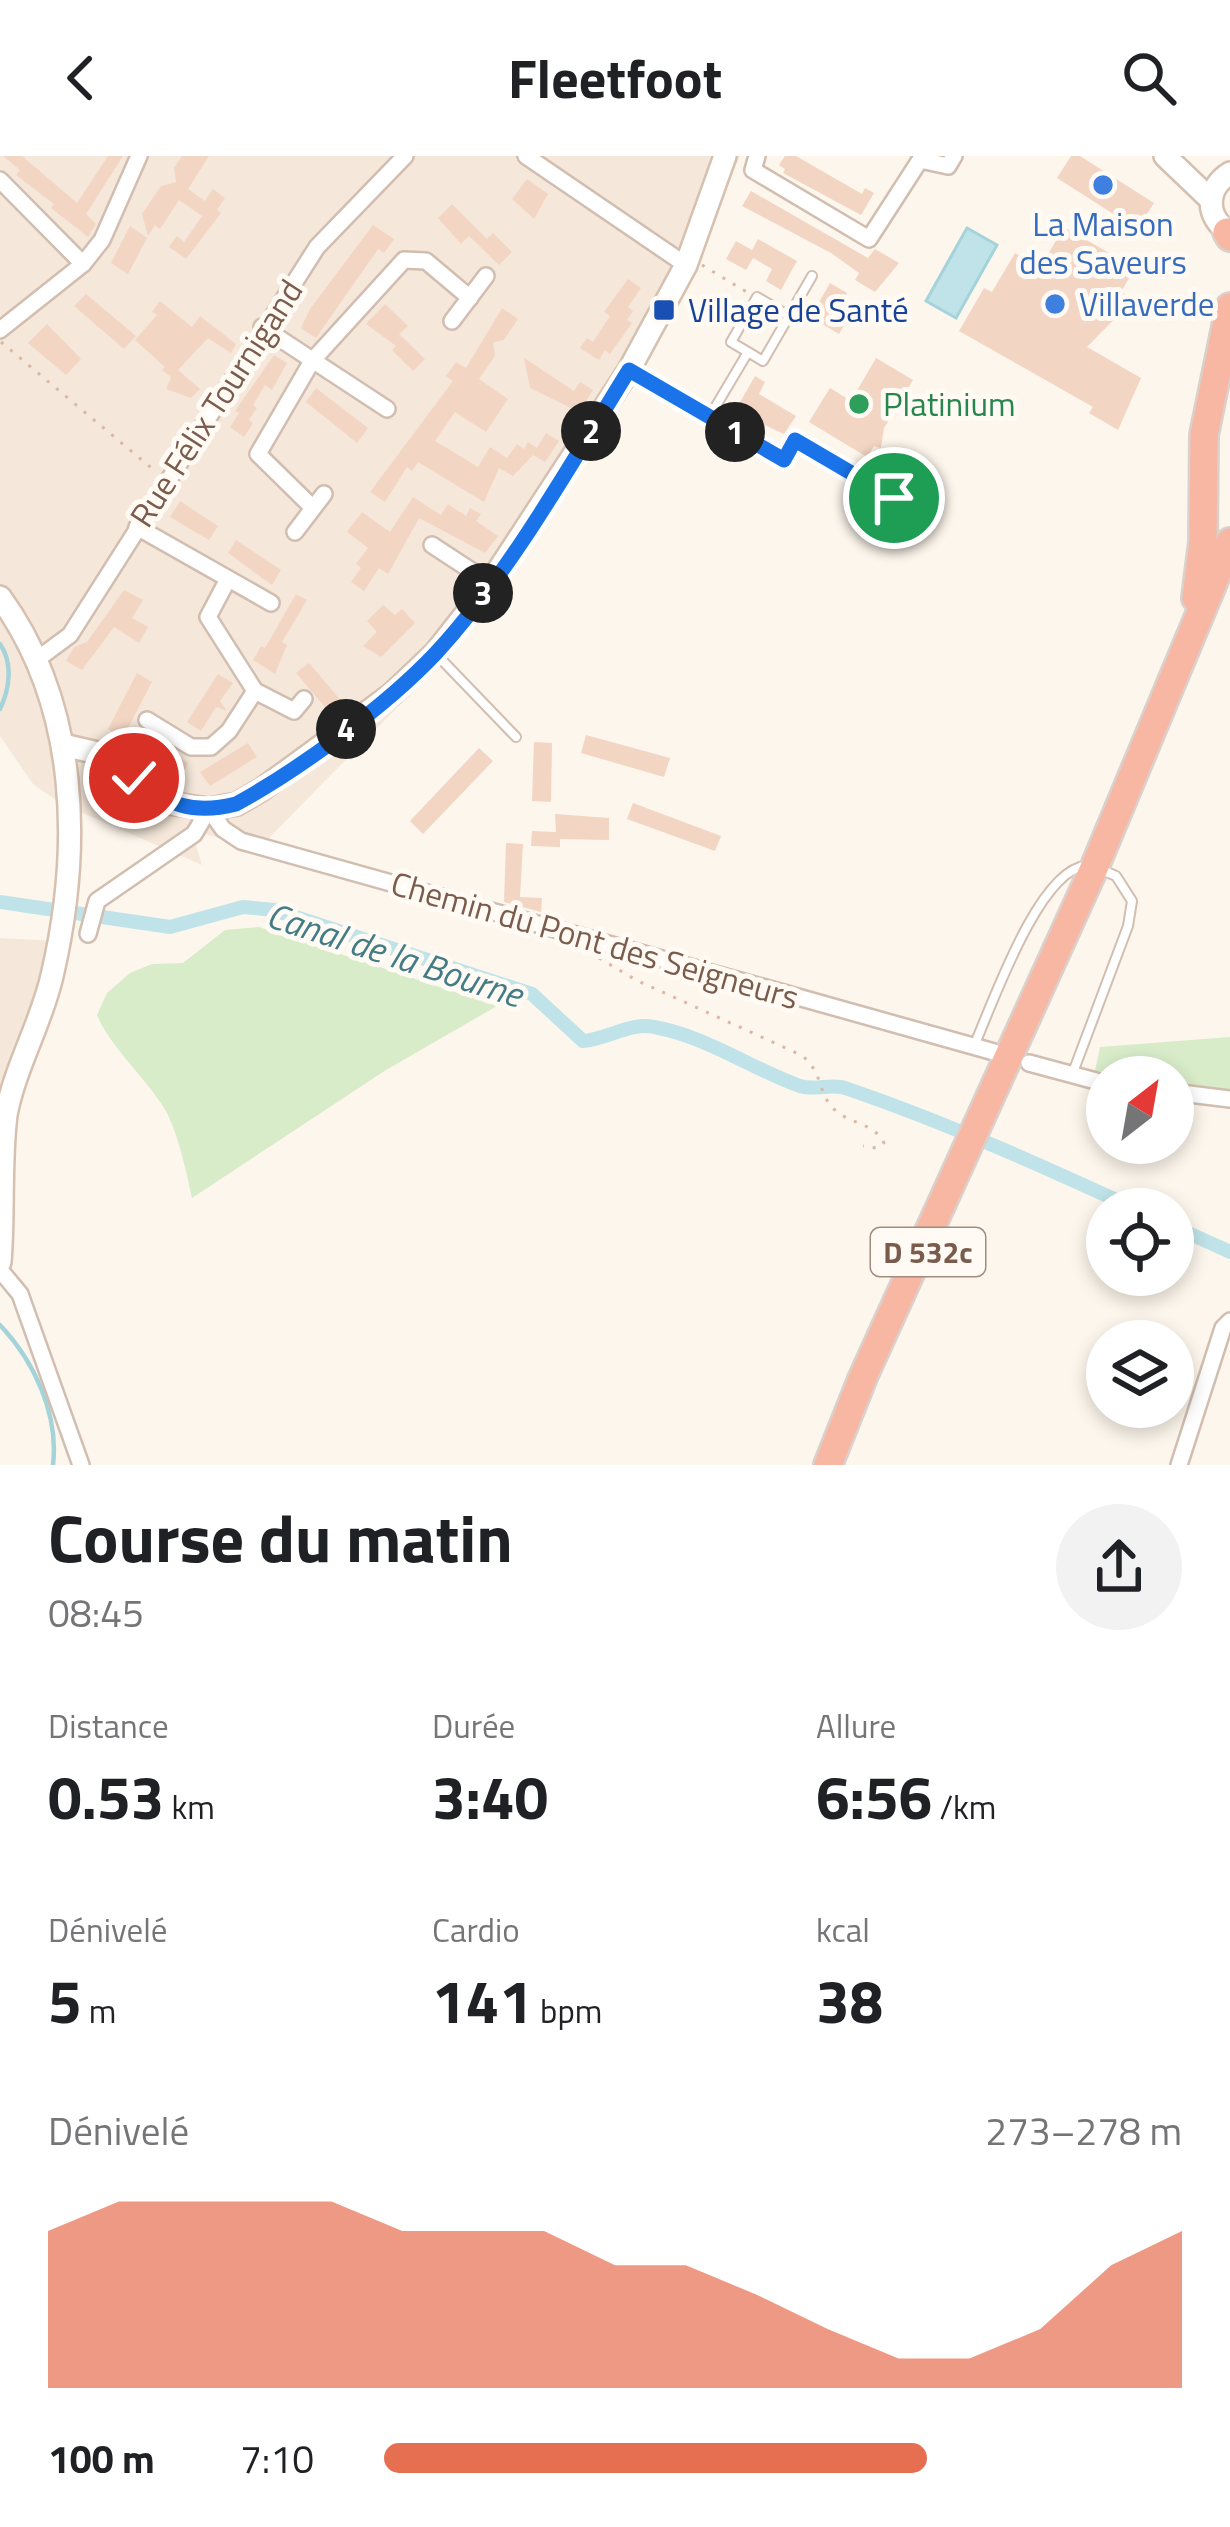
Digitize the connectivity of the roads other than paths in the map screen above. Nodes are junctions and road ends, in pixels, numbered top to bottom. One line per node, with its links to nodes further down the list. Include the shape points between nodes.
1 (140, 156): 13 (street)
2 (405, 156): 20 (street, Rue Félix Tournigand, via 337,221)
3 (526, 156): 12 (street)
4 (725, 156): 12 (street)
5 (757, 156): 6 (street, via 753,170 869,239 920,160 948,166)
6 (954, 156)
7 (1167, 156): 8 (street); 10 (street)
8 (1228, 174): 10 (street)
9 (0, 180): 13 (street)
10 (1211, 200): 11 (street)
11 (1229, 234)
12 (688, 261): 24 (street)
13 (83, 264): 21 (street)
14 (486, 276): 16 (street)
15 (812, 276): 18 (lane)
16 (470, 298): 19 (street); 23 (street, via 426,261 404,260)
17 (1230, 308): 39 (highway, via 1204,435 1200,569)
18 (789, 316): 22 (lane, via 763,361); 22 (lane, via 757,298 731,342)
19 (452, 321)
20 (262, 327): 23 (street); 28 (street, Rue Félix Tournigand)
21 (0, 330)
22 (748, 352): 26 (lane)
23 (312, 362): 25 (street); 29 (street, via 258,454 319,501)
24 (629, 370): 26 (street); 34 (street)
25 (387, 409)
26 (710, 417): 27 (street, via 784,460 795,440)
27 (894, 498)
28 (137, 527): 33 (street); 38 (street, Rue Félix Tournigand, via 70,635)
29 (295, 532)
30 (1230, 542): 39 (highway, D 532c)
31 (432, 544): 34 (street)
32 (1230, 578): 39 (highway)
33 (226, 581): 36 (street); 40 (street, via 208,617)
34 (490, 584): 37 (street)
35 (0, 597): 38 (street)
36 (271, 603)
37 (435, 653): 43 (lane); 47 (street, via 275,781)
38 (39, 658): 44 (street)
39 (1174, 677): 48 (highway, D 532c)
40 (255, 691): 41 (street, via 294,711); 42 (street, via 212,747 191,747)
41 (304, 699)
42 (147, 720)
43 (516, 737)
44 (63, 745): 45 (street, via 88,747); 46 (street)
45 (120, 767): 46 (street); 47 (street, via 168,802)
46 (67, 774): 57 (street, via 69,855 53,973 2,1138)
47 (209, 809): 49 (street, via 194,834 97,901); 50 (street, Chemin du Pont des Seigneurs, via 242,841)
48 (1095, 866): 50 (lane, via 1074,867 1050,888); 53 (lane, via 1116,876 1132,901); 59 (highway, D 532c)
49 (88, 934)
50 (974, 1047): 51 (street, Chemin du Pont des Seigneurs)
51 (994, 1052)
52 (1029, 1063): 53 (street)
53 (1072, 1076): 54 (street)
54 (1086, 1079)
55 (1194, 1095): 56 (street)
56 (1230, 1099)
57 (0, 1266): 60 (street, via 20,1294)
58 (1230, 1321): 61 (street)
59 (836, 1462)
60 (81, 1465)
61 (1179, 1465)

